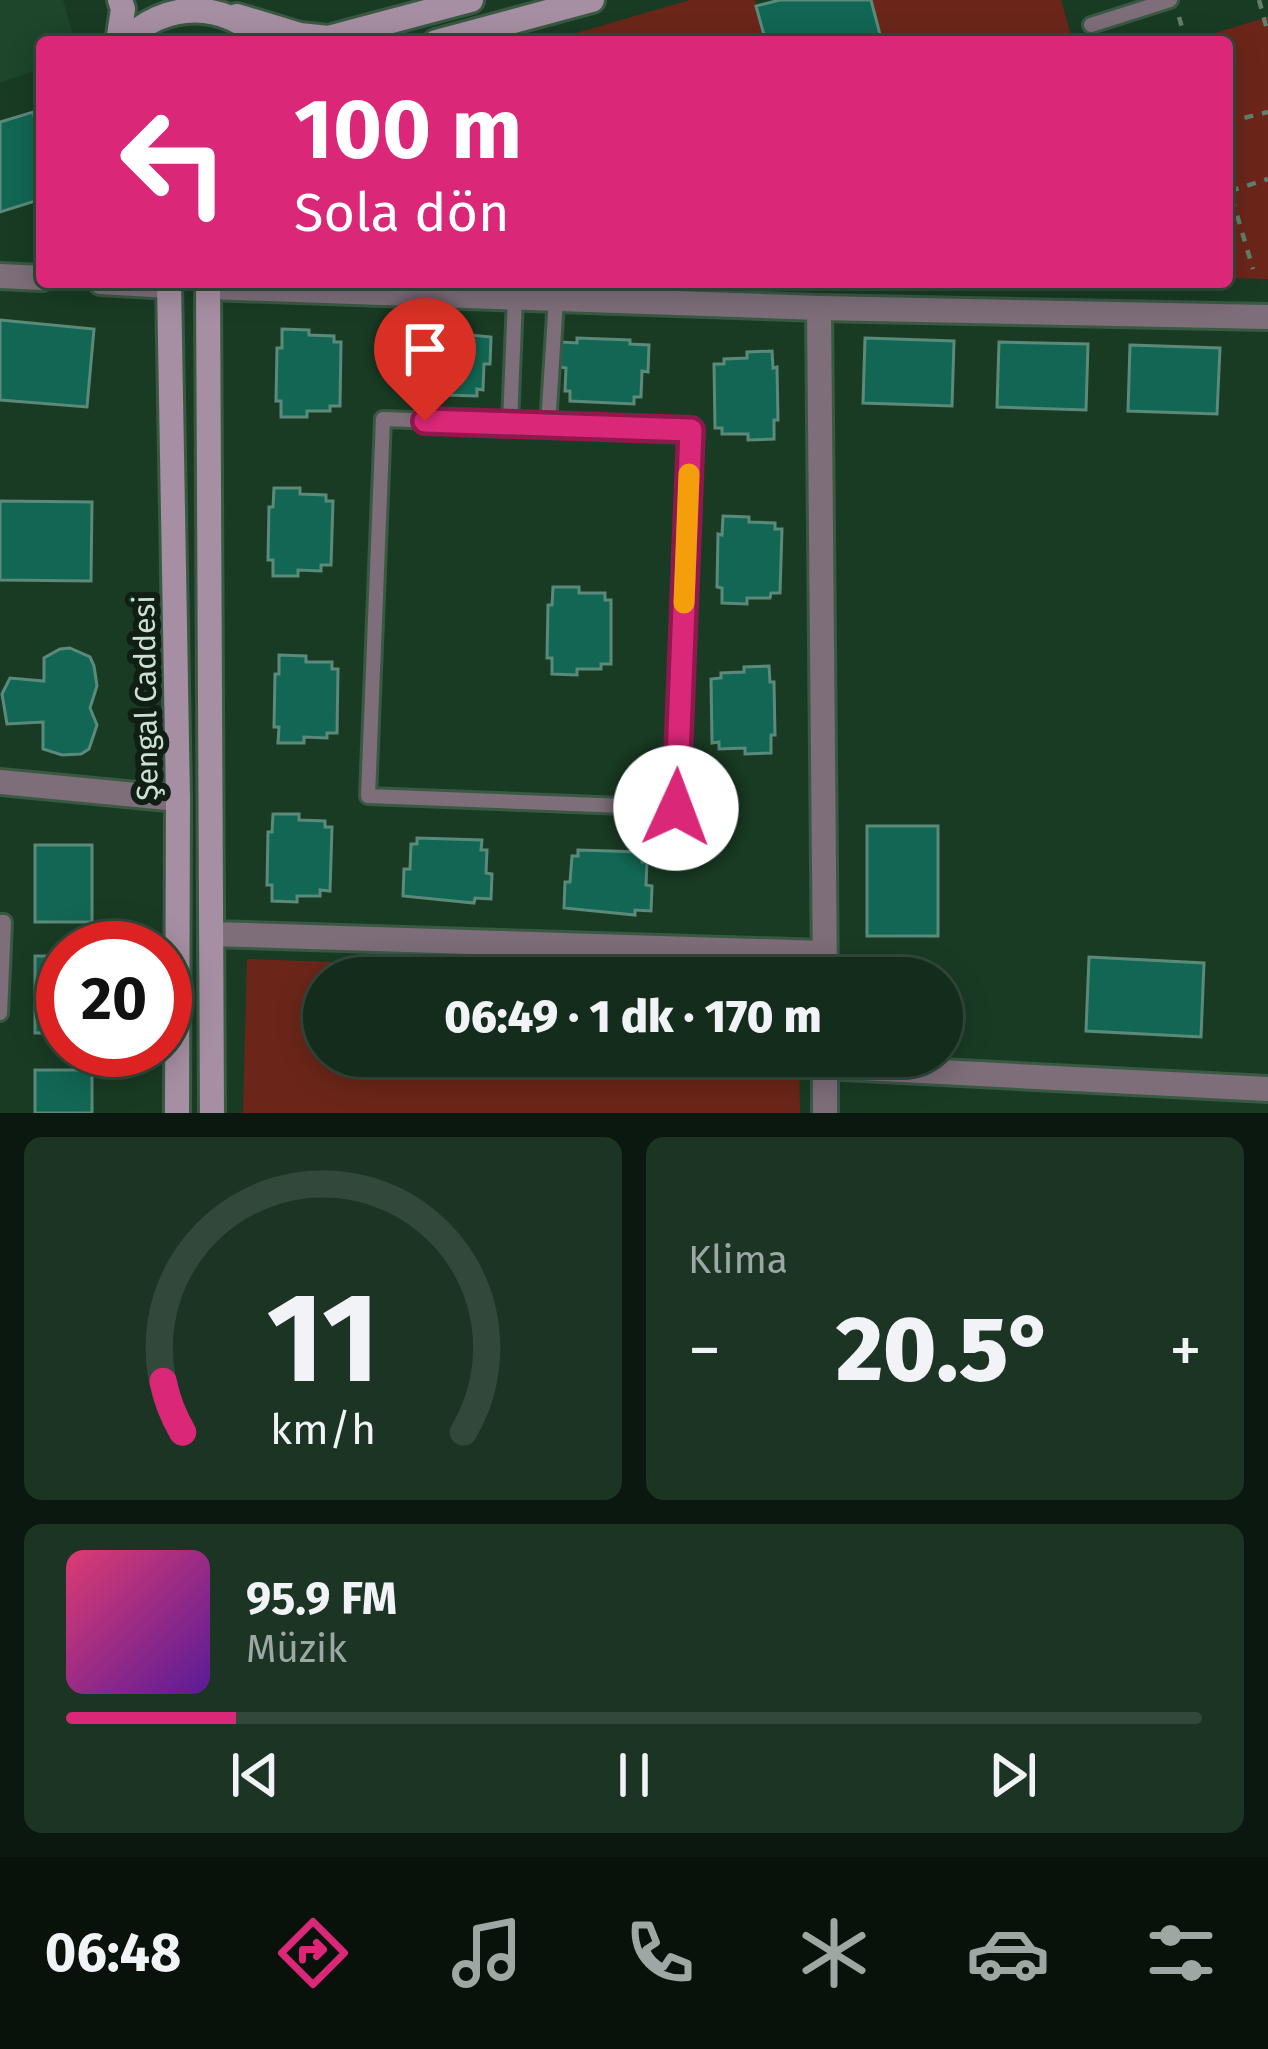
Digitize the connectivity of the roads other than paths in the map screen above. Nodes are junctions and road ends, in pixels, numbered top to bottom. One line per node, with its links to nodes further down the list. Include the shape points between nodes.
1 (120, 0): 8 (main road)
2 (472, 0): 12 (main road)
3 (592, 0): 13 (main road)
4 (1172, 0): 7 (lane)
5 (200, 3): 6 (main road); 9 (main road, via 158,14)
6 (237, 16): 10 (main road); 11 (main road)
7 (1091, 25)
8 (122, 36)
9 (130, 36)
10 (257, 36)
11 (314, 36)
12 (336, 36)
13 (458, 36)
14 (0, 276): 15 (street)
15 (36, 278)
16 (169, 288): 26 (main road, Şengal Caddesi)
17 (208, 288): 28 (main road)
18 (296, 288): 19 (street)
19 (515, 298): 20 (street); 23 (lane)
20 (556, 299): 21 (street); 24 (lane)
21 (820, 308): 22 (street); 30 (street)
22 (1268, 317)
23 (510, 424): 24 (lane); 24 (lane, via 383,419 368,796 676,808 691,430)
24 (548, 425)
25 (0, 782): 26 (street)
26 (178, 799): 35 (main road, Şengal Caddesi)
27 (0, 922): 31 (lane)
28 (212, 934): 29 (street); 36 (main road)
29 (652, 957)
30 (824, 957)
31 (0, 1013)
32 (963, 1070): 34 (street)
33 (825, 1077): 37 (street)
34 (1268, 1089)
35 (177, 1113)
36 (212, 1113)
37 (825, 1113)

